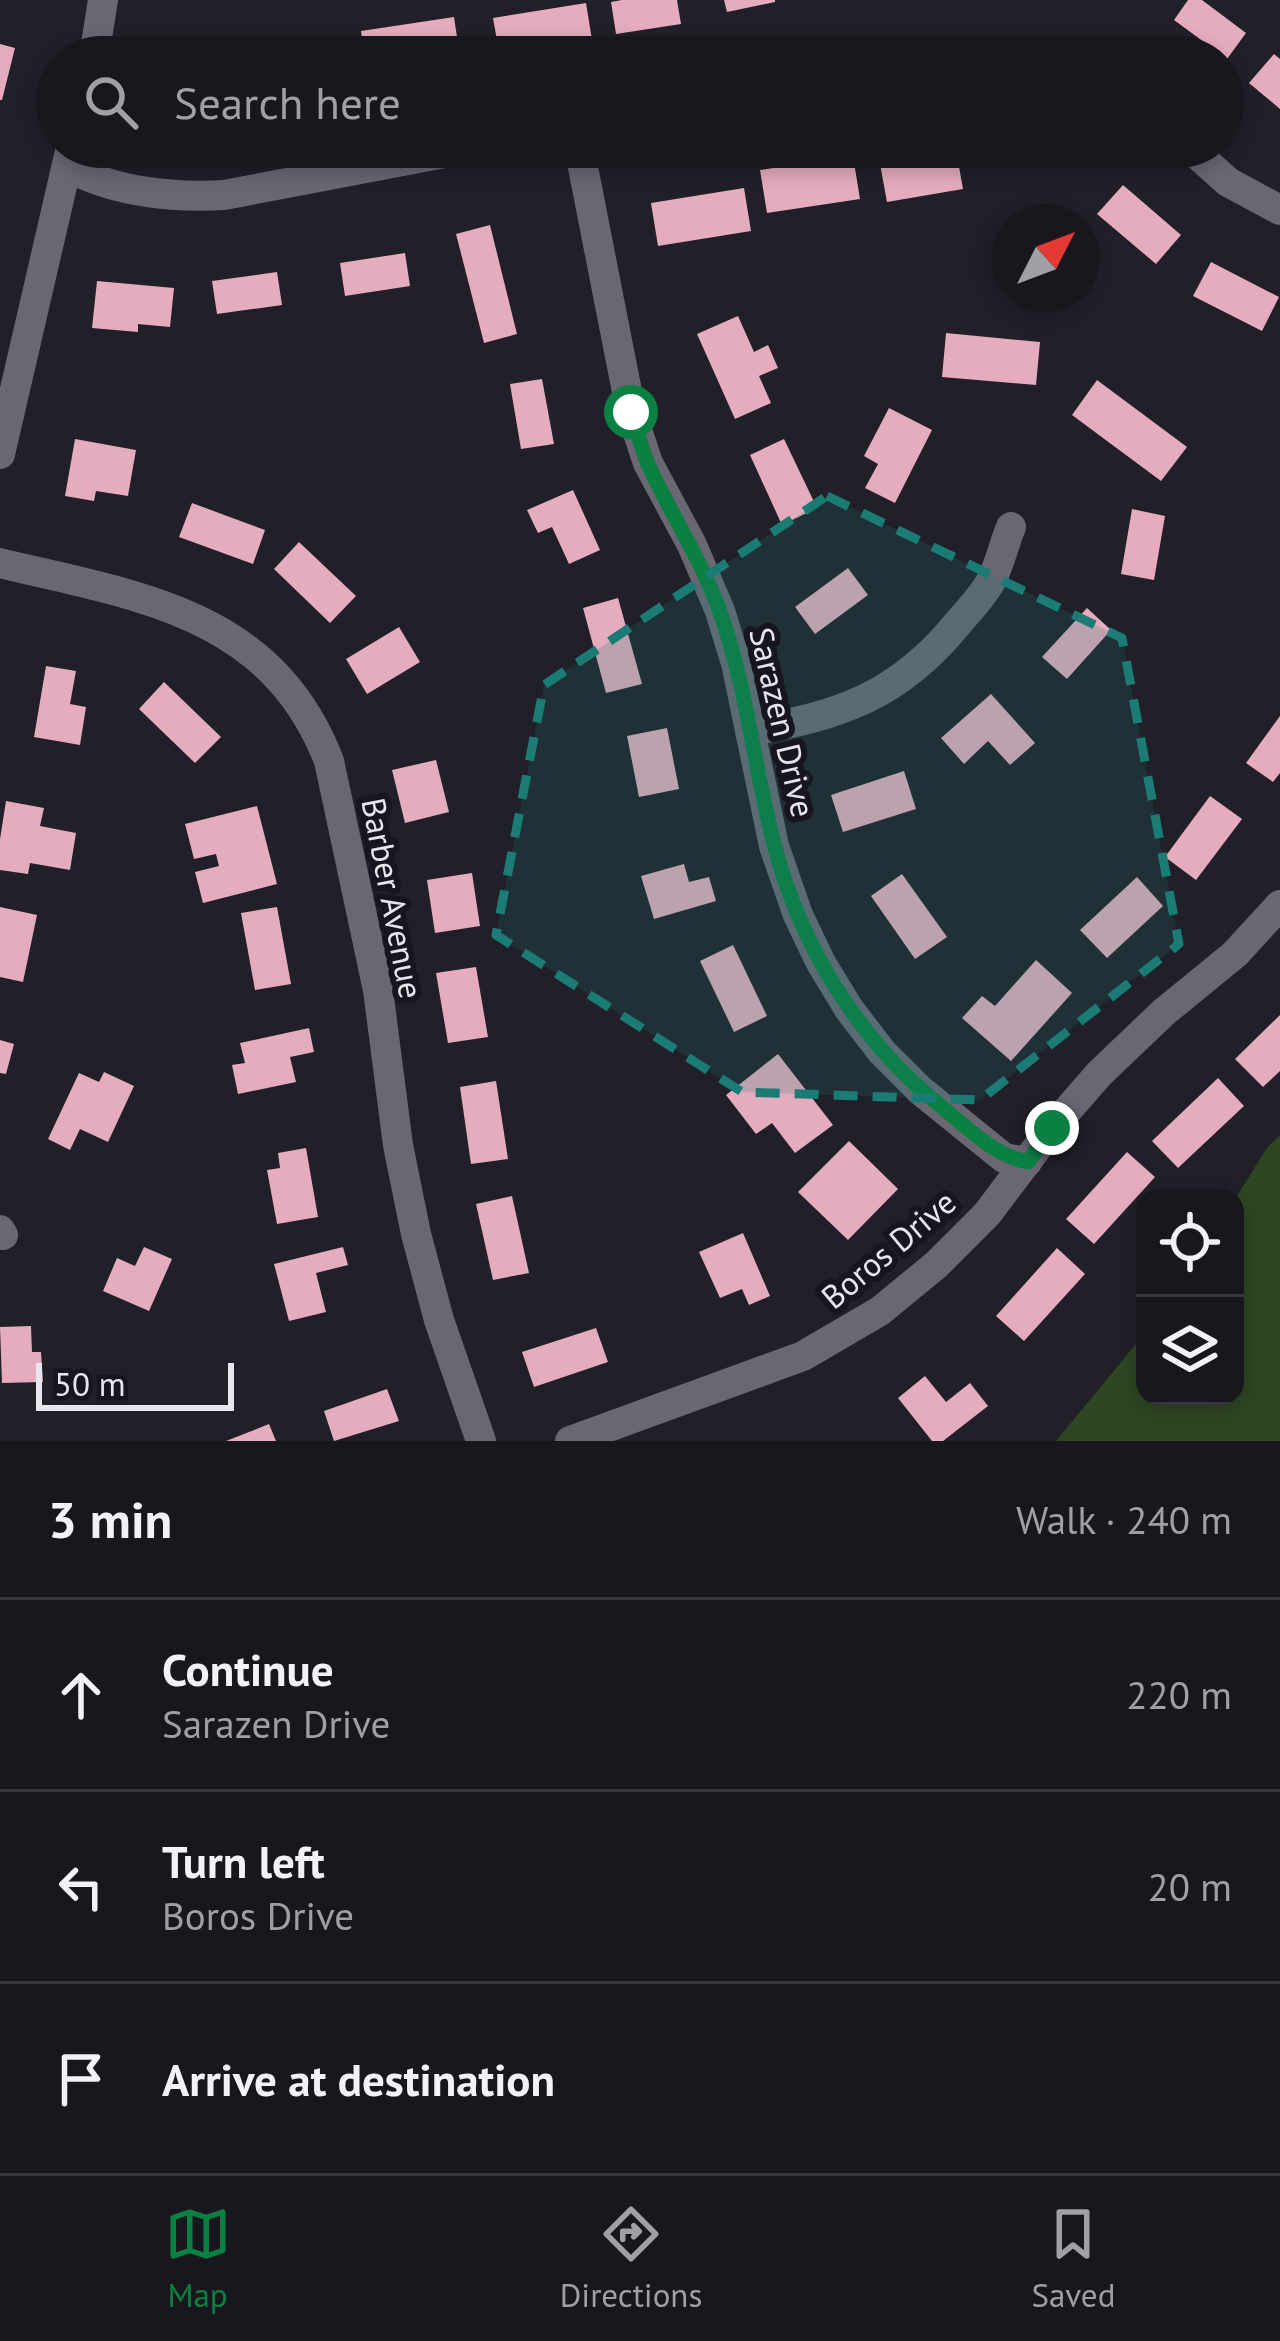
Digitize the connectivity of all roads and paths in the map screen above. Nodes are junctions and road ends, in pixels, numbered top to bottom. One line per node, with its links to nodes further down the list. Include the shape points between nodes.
1 (103, 0): 2 (street)
2 (97, 36)
3 (66, 168): 9 (street)
4 (78, 168): 5 (street, via 117,185 206,196)
5 (366, 168)
6 (583, 168): 12 (street, Sarazen Drive, via 631,412 720,611)
7 (1212, 168): 8 (street)
8 (1280, 210)
9 (0, 454)
10 (1011, 527): 12 (street, via 992,579 918,664 857,704)
11 (0, 563): 15 (street, Barber Avenue, via 182,610 258,658 322,744 378,990 416,1234)
12 (750, 731): 14 (street, Sarazen Drive, via 798,915 849,1009 920,1090 1004,1158)
13 (1280, 904): 14 (street, Boros Drive, via 1100,1074)
14 (1028, 1162): 16 (street, Boros Drive, via 936,1265 835,1340)
15 (481, 1441)
16 (570, 1441)

